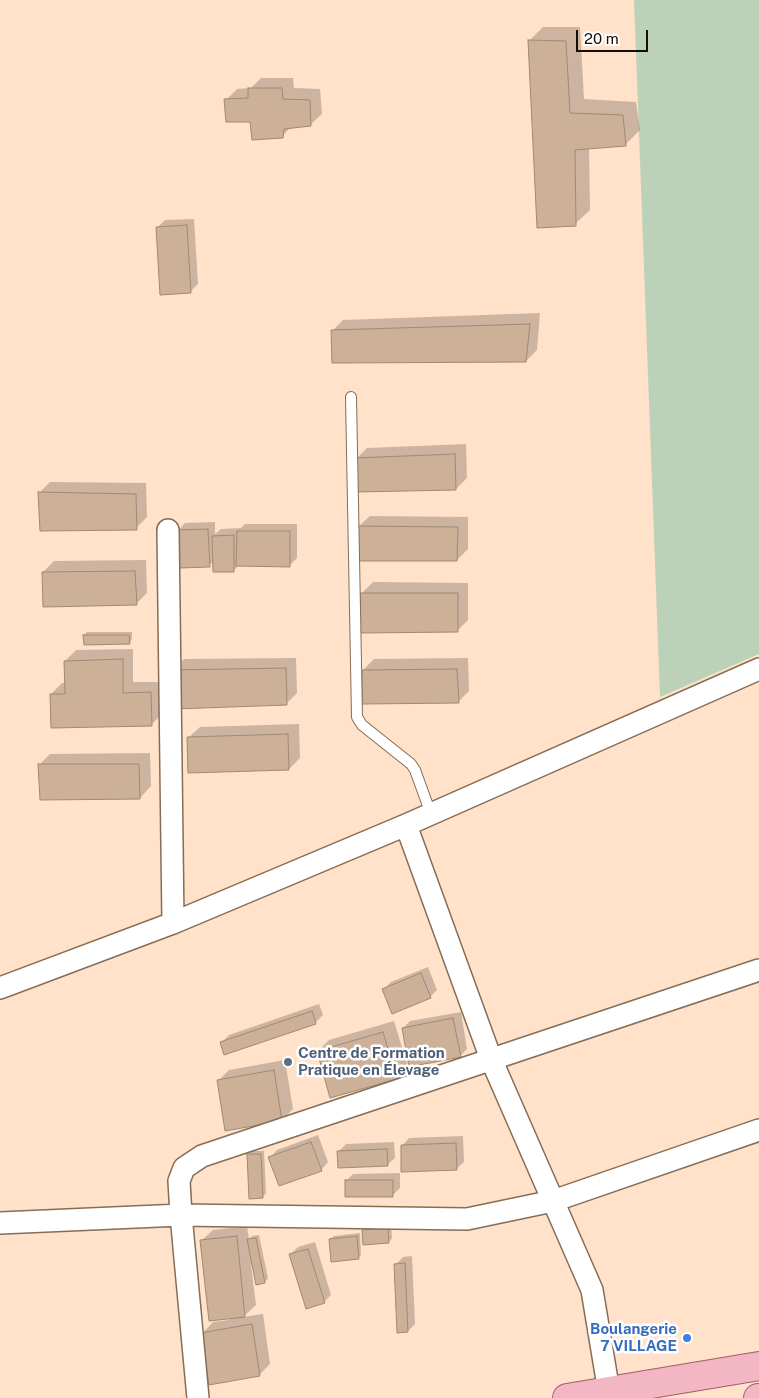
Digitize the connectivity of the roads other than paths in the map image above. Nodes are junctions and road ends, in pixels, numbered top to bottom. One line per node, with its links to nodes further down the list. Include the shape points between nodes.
1 (351, 397): 4 (lane, via 357,717 362,725 411,764)
2 (168, 530): 6 (street)
3 (759, 669): 4 (street)
4 (431, 814): 5 (street)
5 (406, 825): 6 (street); 9 (street)
6 (173, 923): 8 (street)
7 (759, 970): 9 (street)
8 (0, 988)
9 (491, 1059): 11 (street); 12 (street, via 202,1156 184,1168 179,1181)
10 (759, 1130): 11 (street)
11 (553, 1201): 12 (street, via 467,1219); 15 (street, via 592,1290)
12 (181, 1215): 13 (street); 16 (street)
13 (0, 1223)
14 (759, 1366): 15 (main road)
15 (609, 1392): 17 (main road)
16 (198, 1398)
17 (567, 1398)

